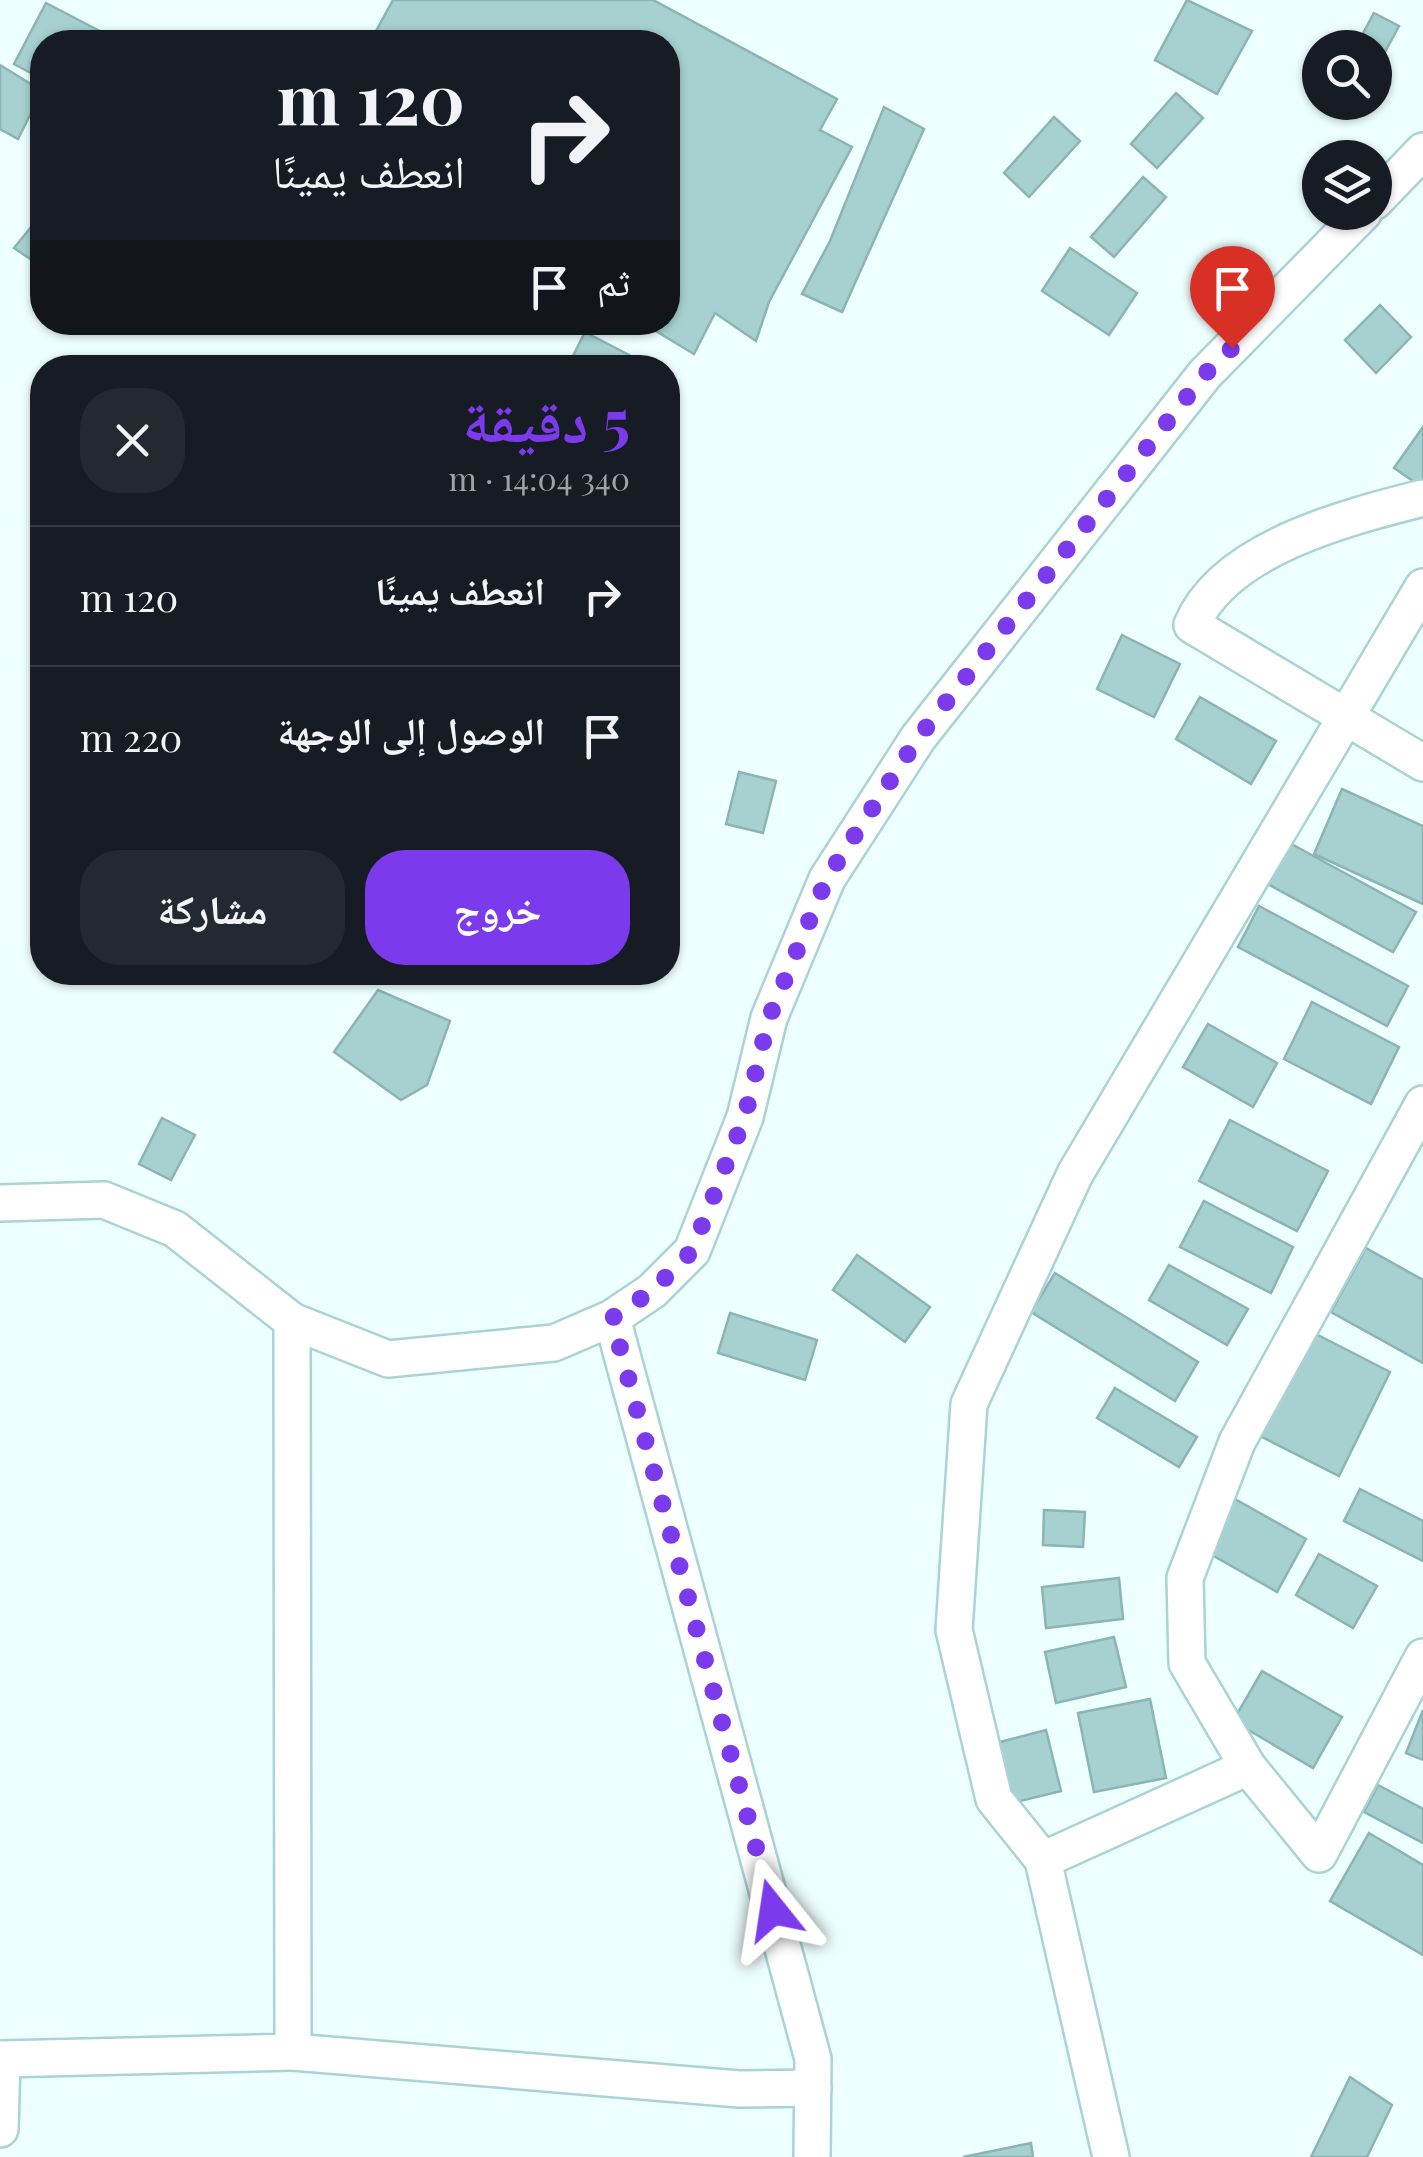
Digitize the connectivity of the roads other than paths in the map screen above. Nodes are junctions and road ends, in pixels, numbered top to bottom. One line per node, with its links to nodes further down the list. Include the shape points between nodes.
1 (1417, 168): 2 (street)
2 (1392, 188)
3 (1346, 230): 10 (street, via 1205,374 918,738 827,878 769,1018 745,1116 692,1251)
4 (1423, 498): 6 (street, via 1328,527 1227,576 1202,602 1192,626)
5 (1423, 587): 6 (street)
6 (1342, 718): 7 (street); 14 (street, via 1075,1174 969,1404 954,1630 994,1800)
7 (1423, 763)
8 (1423, 1104): 13 (street, via 1238,1442 1185,1578 1187,1664)
9 (0, 1203): 11 (street, via 104,1200 175,1229)
10 (612, 1318): 11 (street, via 554,1342 388,1360); 17 (street, via 813,2058)
11 (292, 1320): 15 (street)
12 (1423, 1656): 13 (street, via 1318,1854)
13 (1248, 1767): 14 (street)
14 (1043, 1860): 20 (street)
15 (293, 2052): 16 (street); 17 (street, via 739,2089)
16 (1, 2059): 18 (street)
17 (813, 2088): 19 (street)
18 (0, 2128)
19 (812, 2157)
20 (1111, 2157)

